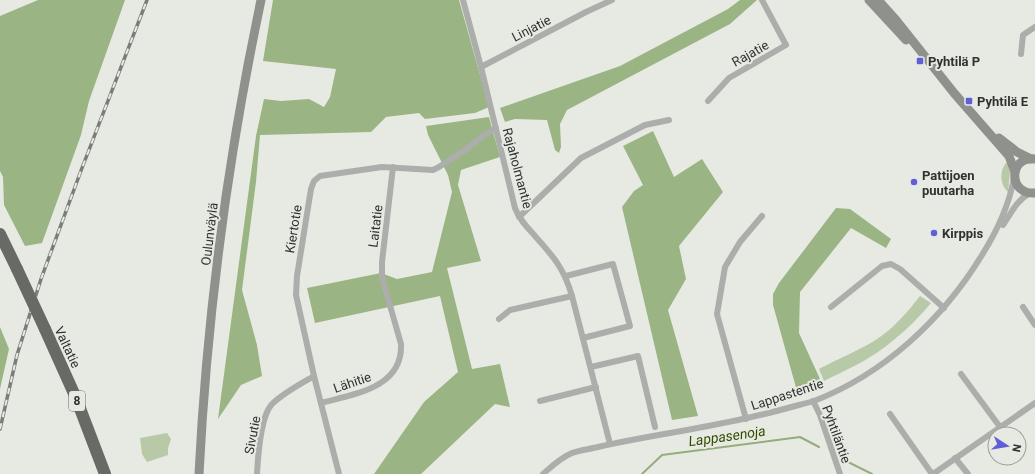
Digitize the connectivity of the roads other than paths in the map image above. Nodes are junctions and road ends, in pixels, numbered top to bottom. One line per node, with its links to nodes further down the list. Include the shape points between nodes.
1 (261, 0): 49 (main road, Oulunväylä, via 228,188 205,379)
2 (463, 0): 10 (street, Rajaholmantie)
3 (612, 0): 10 (street, Linjatie)
4 (762, 0): 11 (street, Rajatie, via 786,45 728,78)
5 (869, 0): 9 (main road)
6 (878, 0): 9 (main road)
7 (1035, 27): 8 (street, via 1023,35)
8 (1021, 54)
9 (925, 57): 14 (main road)
10 (481, 67): 13 (street, Rajaholmantie)
11 (708, 101)
12 (669, 120): 20 (street, via 645,125 581,158)
13 (496, 128): 16 (street, Kiertotie, via 433,170); 20 (street, Rajaholmantie)
14 (985, 128): 15 (main road, via 1017,152); 17 (main road, via 1007,154)
15 (1034, 159): 17 (main road, via 1021,163)
16 (393, 167): 24 (street, Laitatie, via 382,262); 34 (street, Kiertotie, via 374,167 320,176 311,188 296,286)
17 (1015, 174): 18 (main road, via 1018,187 1025,192); 22 (street, Lappastentie, via 1008,205)
18 (1033, 193): 22 (street, Lappastentie, via 1025,196 1016,205)
19 (762, 216): 41 (street, via 724,266 717,314)
20 (519, 217): 23 (street, Rajaholmantie)
21 (0, 234): 48 (highway, Valtatie / 8, bridge, via 76,398)
22 (988, 245): 28 (street, Lappastentie, via 966,280)
23 (566, 276): 25 (street, Rajaholmantie); 31 (street, via 613,264 630,326)
24 (385, 288): 38 (street, Lähitie, via 401,344 400,362 395,370 374,388)
25 (572, 296): 29 (street, via 510,310); 31 (street, Rajaholmantie)
26 (831, 307): 28 (street, via 882,266 891,264)
27 (1023, 307): 30 (street)
28 (944, 308): 37 (street, Lappastentie, via 877,367)
29 (499, 319)
30 (1035, 325)
31 (583, 338): 32 (street, Rajaholmantie)
32 (591, 367): 35 (street, Rajaholmantie); 44 (street, via 638,356)
33 (961, 374): 42 (street)
34 (314, 376): 38 (street, Kiertotie); 50 (street, Sivutie, via 272,405 263,422)
35 (596, 387): 36 (street); 46 (street, Rajaholmantie)
36 (540, 401)
37 (813, 401): 41 (street, Lappastentie); 53 (street, Pyhtiläntie)
38 (321, 403): 51 (street, Kiertotie)
39 (1035, 403): 43 (street)
40 (890, 414): 54 (street)
41 (746, 419): 46 (street, Lappastentie)
42 (999, 426)
43 (1001, 426)
44 (655, 427)
45 (987, 436): 47 (street)
46 (610, 444): 52 (street, Lappastentie, via 573,453 556,462)
47 (955, 458): 54 (street); 55 (street)
48 (105, 474)
49 (200, 474)
50 (256, 474)
51 (339, 474)
52 (543, 474)
53 (840, 474)
54 (932, 474)
55 (968, 474)

